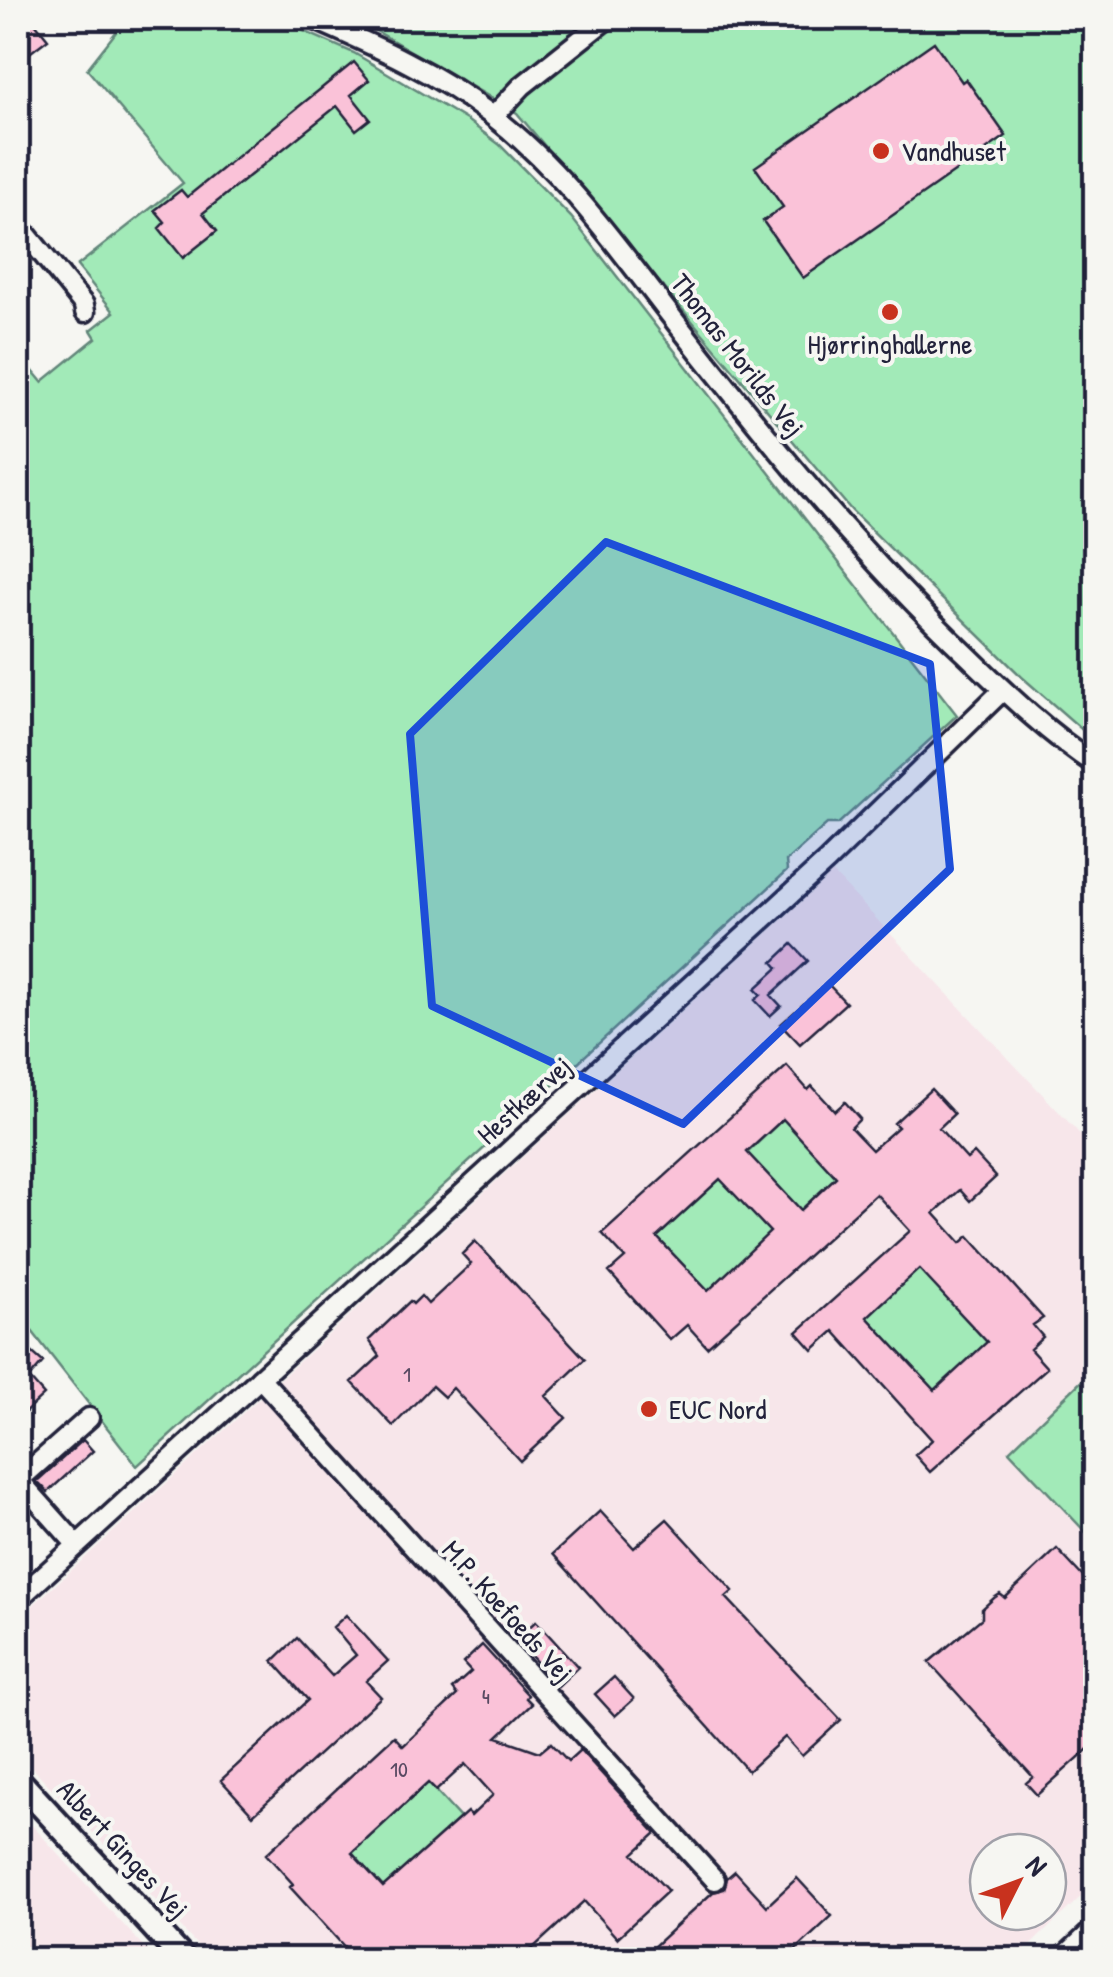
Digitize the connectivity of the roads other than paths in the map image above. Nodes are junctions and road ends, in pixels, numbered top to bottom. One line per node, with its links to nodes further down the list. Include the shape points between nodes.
1 (311, 18): 3 (street, Thomas Morilds Vej, via 386,50)
2 (608, 18): 3 (street)
3 (494, 116): 6 (street, Thomas Morilds Vej, via 606,234 850,537)
4 (18, 224): 5 (street)
5 (85, 312)
6 (1004, 690): 7 (street, Thomas Morilds Vej); 8 (street, Hestkærvej, via 827,861)
7 (1096, 765)
8 (260, 1378): 11 (street, Hestkærvej); 14 (street, M.P. Koefoeds Vej)
9 (88, 1418): 10 (street)
10 (18, 1480): 11 (street)
11 (77, 1545): 12 (street, Hestkærvej)
12 (18, 1599)
13 (18, 1780): 16 (street, Albert Ginges Vej)
14 (715, 1880)
15 (1094, 1936): 17 (main road)
16 (184, 1960)
17 (1066, 1960)

